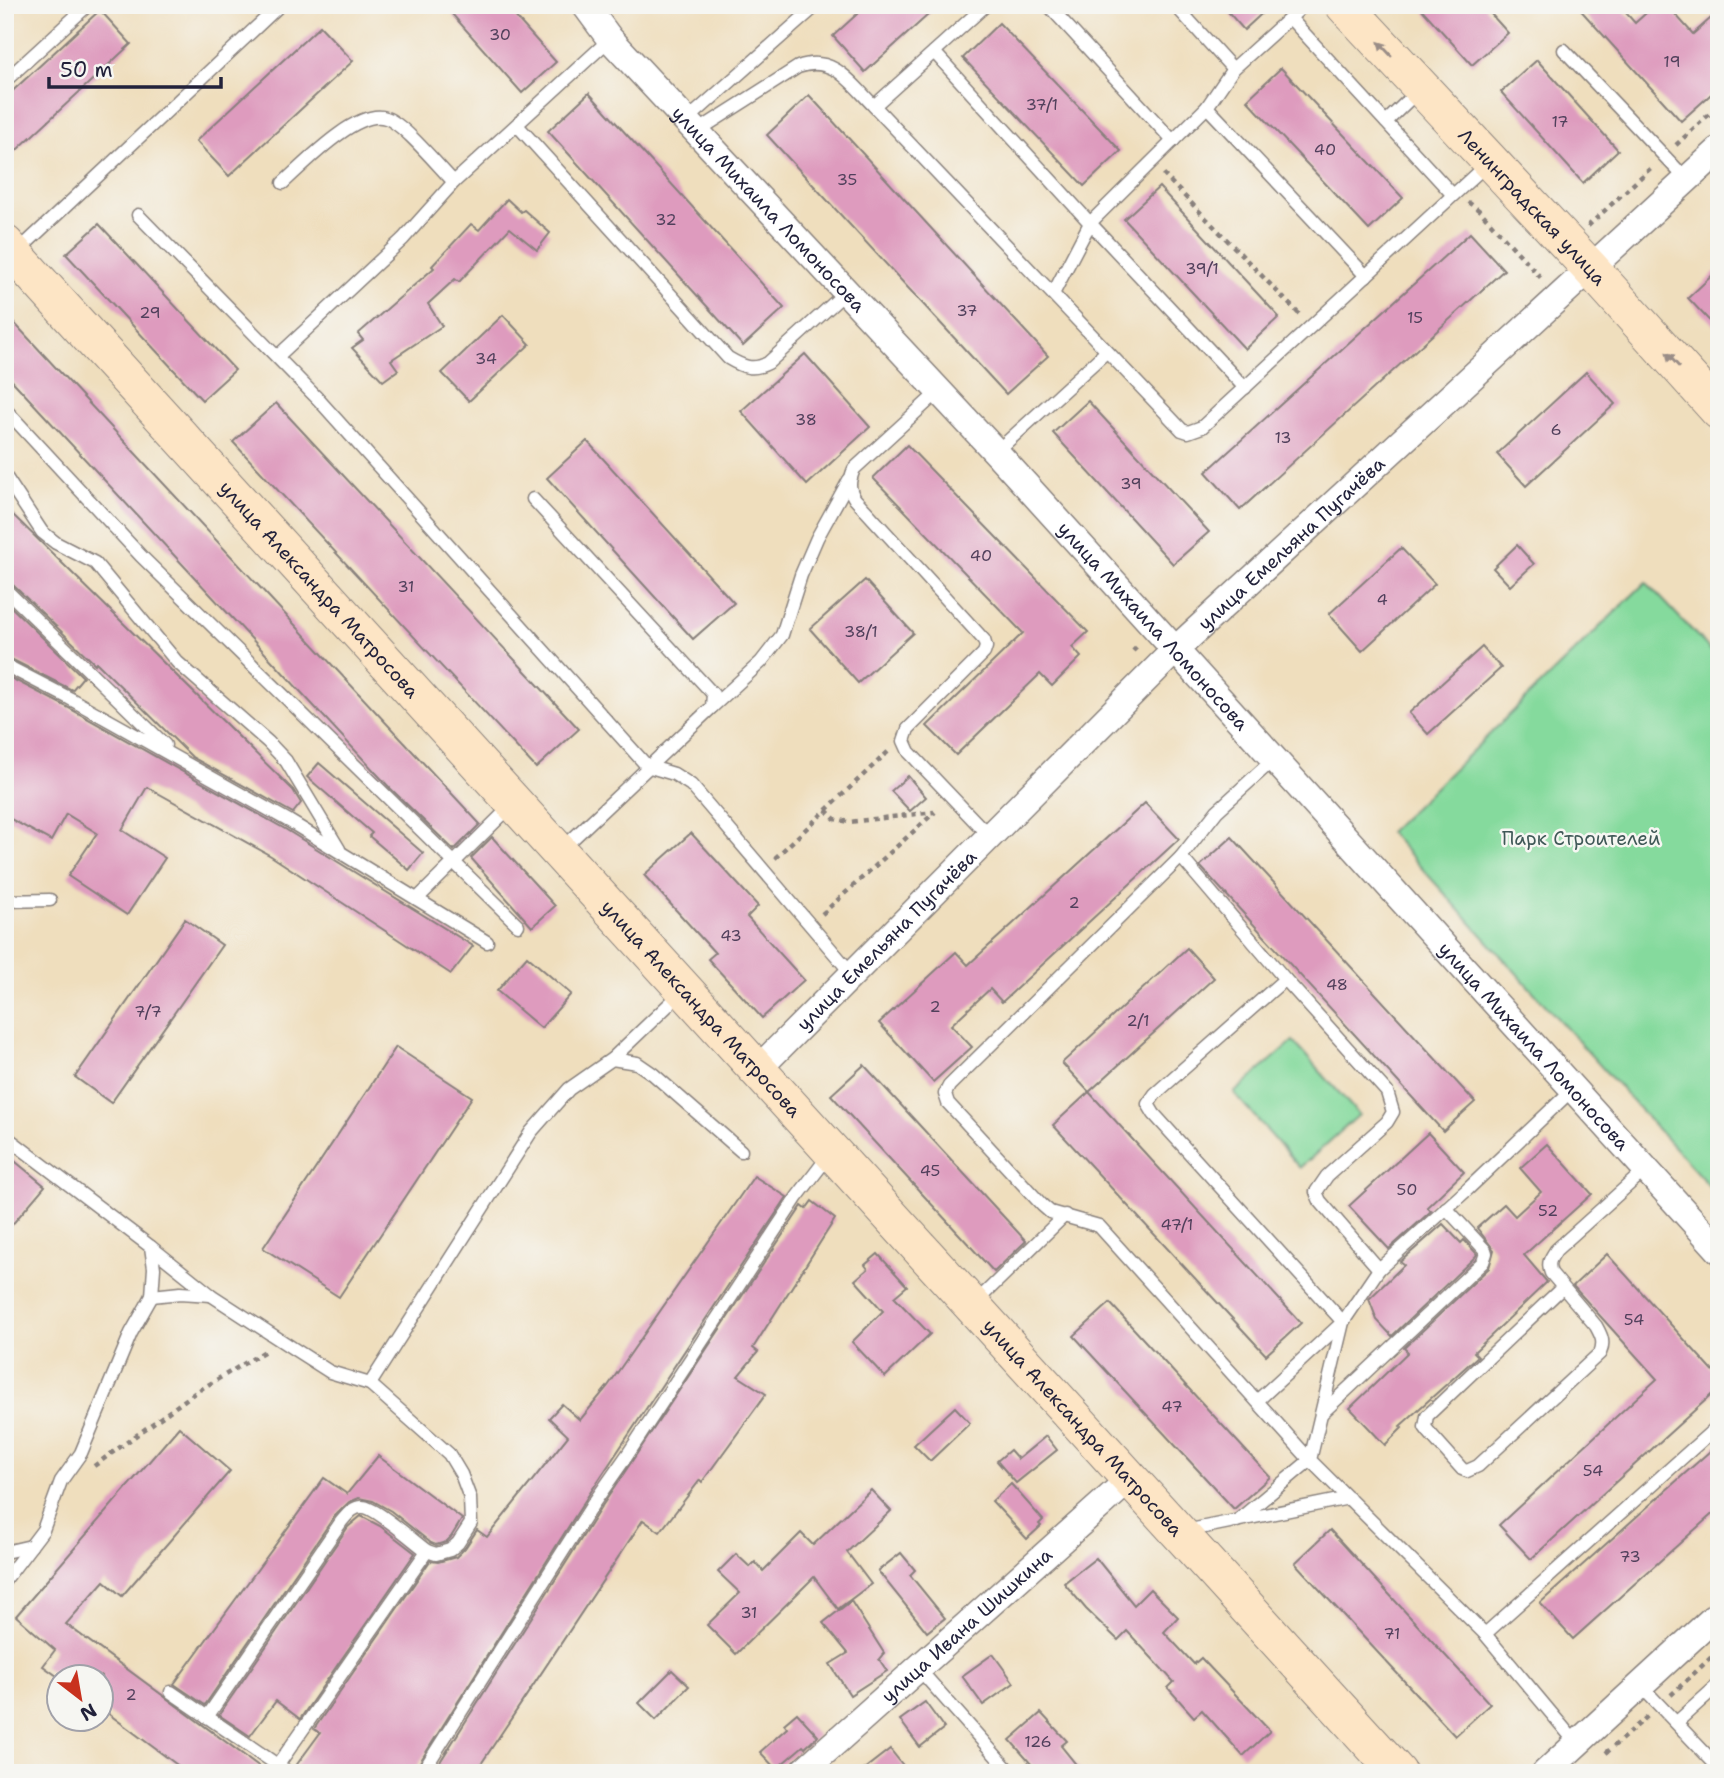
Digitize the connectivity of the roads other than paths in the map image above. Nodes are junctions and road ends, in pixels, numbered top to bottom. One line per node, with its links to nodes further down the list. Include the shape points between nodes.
1 (88, 5): 15 (lane)
2 (280, 5): 31 (lane)
3 (585, 5): 11 (street, улица Михаила Ломоносова)
4 (817, 5): 21 (lane)
5 (986, 5): 13 (lane)
6 (1048, 5): 22 (lane)
7 (1175, 5): 14 (lane)
8 (1304, 5): 10 (lane)
9 (1344, 5): 16 (street, Ленинградская улица, one-way to 9)
10 (1290, 18): 14 (lane); 19 (lane)
11 (610, 39): 20 (lane); 21 (street, улица Михаила Ломоносова)
12 (1564, 50): 25 (lane)
13 (934, 52): 17 (lane); 30 (lane)
14 (1233, 69): 18 (lane)
15 (5, 80)
16 (1421, 88): 19 (lane); 24 (street, Ленинградская улица)
17 (874, 106): 21 (lane, via 832,66 810,62); 35 (lane)
18 (1207, 107): 22 (lane); 33 (lane)
19 (1386, 122): 28 (lane)
20 (517, 125): 26 (lane); 34 (lane, via 739,364 759,368 768,363)
21 (691, 126): 34 (street, улица Михаила Ломоносова)
22 (1173, 141): 30 (lane)
23 (1719, 150): 25 (street, улица Емельяна Пугачёва)
24 (1490, 161): 28 (lane); 32 (street, Ленинградская улица)
25 (1687, 180): 32 (street, улица Емельяна Пугачёва)
26 (454, 182): 27 (lane, via 400,127 377,116 350,126); 37 (lane, via 403,239)
27 (283, 183)
28 (1453, 195): 33 (lane)
29 (138, 215): 37 (lane)
30 (1090, 223): 35 (lane); 38 (lane)
31 (10, 249): 53 (street, улица Александра Матросова)
32 (1579, 257): 41 (street, Ленинградская улица, one-way to 32); 47 (street, улица Емельяна Пугачёва)
33 (1366, 275): 38 (lane)
34 (846, 292): 39 (street, улица Михаила Ломоносова)
35 (1054, 294): 36 (lane)
36 (1106, 352): 38 (lane, via 1188,432 1202,427); 42 (lane)
37 (278, 356): 52 (lane)
38 (1245, 388)
39 (938, 392): 42 (street, улица Михаила Ломоносова); 44 (lane, via 870,453)
40 (5, 409): 58 (lane, via 141,555)
41 (1719, 411)
42 (996, 452): 47 (street, улица Михаила Ломоносова)
43 (5, 476): 56 (lane, via 42,531 95,564 177,662 286,761)
44 (849, 480): 49 (lane, via 822,528 782,635 761,663); 54 (lane, via 855,499 984,640 984,653 908,729 905,747)
45 (533, 499): 49 (lane, via 713,694)
46 (5, 589): 50 (lane)
47 (1176, 649): 51 (street, улица Михаила Ломоносова); 54 (street, улица Емельяна Пугачёва)
48 (5, 665): 50 (lane)
49 (712, 707): 52 (lane)
50 (177, 757): 56 (lane)
51 (1274, 759): 57 (lane, via 1217,811); 69 (street, улица Михаила Ломоносова)
52 (647, 766): 55 (lane); 64 (lane, via 691,785)
53 (514, 802): 55 (street, улица Александра Матросова); 58 (lane)
54 (989, 836): 64 (street, улица Емельяна Пугачёва)
55 (559, 851): 66 (street, улица Александра Матросова)
56 (341, 852): 59 (lane)
57 (1181, 857): 65 (lane); 75 (lane, via 945,1094 948,1103 1042,1205)
58 (454, 862): 59 (lane); 62 (lane)
59 (417, 899): 63 (lane)
60 (50, 900): 61 (lane)
61 (5, 901)
62 (518, 925)
63 (486, 942)
64 (852, 974): 68 (street, улица Емельяна Пугачёва)
65 (1285, 979): 78 (lane, via 1391,1101 1393,1111 1387,1122 1327,1176 1316,1192); 83 (lane, via 1148,1104)
66 (685, 989): 67 (lane); 68 (street, улица Александра Матросова)
67 (612, 1059): 71 (lane, via 637,1063); 84 (lane, via 569,1089 531,1132)
68 (758, 1069): 72 (street, улица Александра Матросова)
69 (1574, 1088): 73 (street, улица Михаила Ломоносова); 74 (lane)
70 (5, 1136): 76 (lane)
71 (741, 1150)
72 (833, 1151): 82 (street, улица Александра Матросова); 108 (lane, via 797,1197 593,1503)
73 (1645, 1170): 77 (street, улица Михаила Ломоносова); 79 (lane, via 1556,1250 1548,1267)
74 (1446, 1208): 78 (lane); 86 (lane, via 1485,1250 1483,1262)
75 (1065, 1215): 82 (lane); 85 (lane, via 1099,1226)
76 (151, 1247): 80 (lane); 81 (lane, via 155,1268)
77 (1719, 1250)
78 (1379, 1269): 83 (lane)
79 (1563, 1287): 79 (lane, via 1600,1334 1600,1353 1478,1466 1462,1469 1428,1432 1427,1416)
80 (212, 1295): 81 (lane); 84 (lane, via 330,1372)
81 (152, 1296): 93 (lane, via 131,1333 81,1453 61,1481 43,1530)
82 (973, 1305): 89 (street, улица Александра Матросова)
83 (1343, 1322): 85 (lane); 86 (lane)
84 (370, 1384): 94 (lane, via 449,1454 470,1498 471,1523 458,1543 436,1554)
85 (1256, 1401): 88 (lane)
86 (1321, 1415): 88 (lane)
87 (1719, 1425): 98 (lane)
88 (1310, 1460): 90 (lane); 91 (lane)
89 (1131, 1478): 92 (street, улица Александра Матросова); 99 (street, улица Ивана Шишкина)
90 (1349, 1498): 91 (lane); 98 (lane)
91 (1237, 1521): 92 (lane)
92 (1181, 1532): 111 (street, улица Александра Матросова)
93 (31, 1546): 95 (lane); 96 (lane)
94 (427, 1551): 103 (lane, via 371,1508 350,1512); 107 (lane)
95 (5, 1552)
96 (5, 1580)
97 (1719, 1614): 101 (street)
98 (1485, 1634): 105 (lane)
99 (918, 1668): 109 (street, улица Ивана Шишкина); 110 (lane)
100 (1719, 1684): 104 (lane)
101 (1640, 1685): 104 (lane); 105 (street)
102 (171, 1692): 103 (lane)
103 (207, 1717): 107 (lane)
104 (1676, 1722): 106 (lane)
105 (1577, 1744): 112 (street)
106 (1719, 1768)
107 (283, 1769)
108 (422, 1773)
109 (801, 1773)
110 (1011, 1773)
111 (1398, 1773)
112 (1545, 1773)

